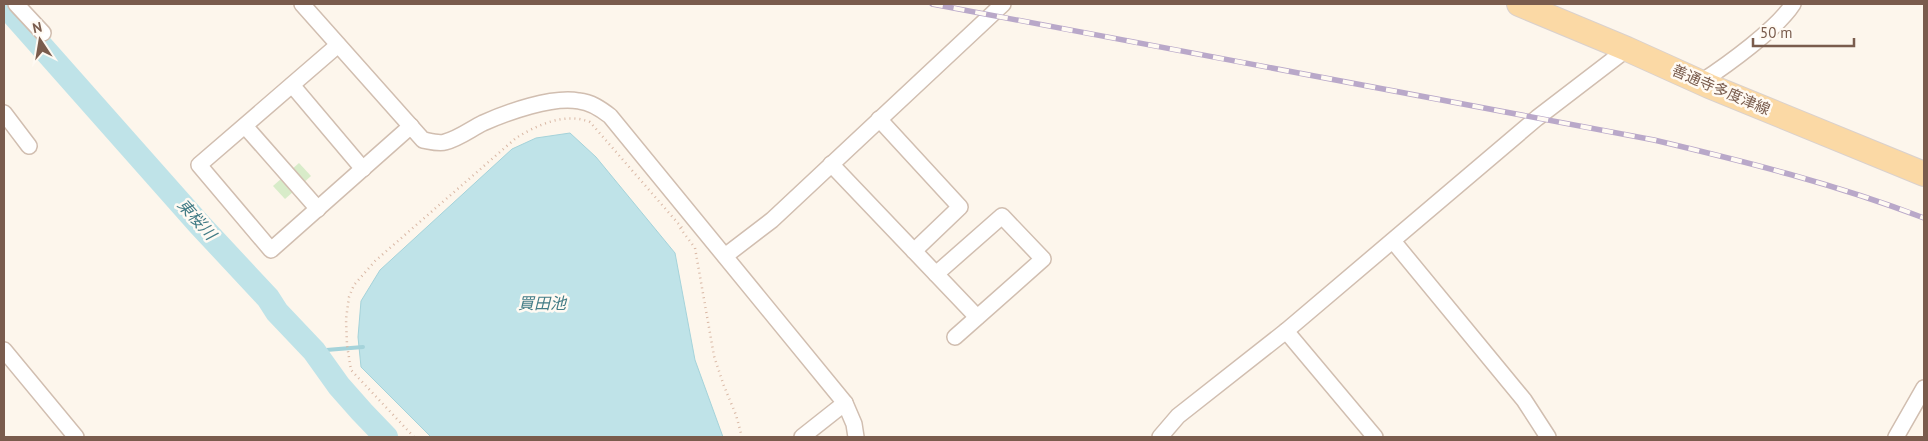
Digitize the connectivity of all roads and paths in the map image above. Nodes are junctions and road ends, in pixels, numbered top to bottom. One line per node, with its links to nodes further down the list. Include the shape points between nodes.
1 (16, 4): 6 (street)
2 (302, 4): 7 (street)
3 (1003, 4): 12 (street)
4 (1519, 4): 8 (main road, 善通寺多度津線)
5 (1793, 4): 9 (street, via 1758,40)
6 (43, 33)
7 (338, 45): 10 (street); 14 (street)
8 (1627, 49): 9 (main road, 善通寺多度津線); 22 (street, via 1537,118)
9 (1701, 82): 18 (main road, 善通寺多度津線)
10 (292, 85): 13 (street); 17 (street)
11 (4, 113): 15 (street)
12 (879, 120): 16 (street); 23 (street, via 960,207)
13 (245, 126): 19 (street); 19 (street, via 199,165 271,250)
14 (411, 126): 17 (street); 24 (street, via 423,140 444,143 486,122 531,106 578,100 588,103 610,116)
15 (29, 146)
16 (831, 164): 23 (street); 24 (street, via 772,220)
17 (363, 169): 19 (street)
18 (1924, 174)
19 (318, 209)
20 (679, 226): 21 (path); 33 (path, via 590,122 574,118 552,122 516,138 362,275 349,297 346,319 351,370); 34 (path, via 695,248 714,356)
21 (692, 236)
22 (1393, 241): 27 (street); 39 (street, via 1524,400)
23 (914, 251): 25 (street)
24 (725, 256): 31 (street)
25 (936, 274): 26 (street); 26 (street, via 1002,216 1043,259)
26 (977, 317): 28 (street)
27 (1286, 331): 37 (street, via 1178,416); 38 (street)
28 (955, 337)
29 (4, 350): 32 (street)
30 (1924, 388): 40 (street)
31 (844, 403): 35 (street); 36 (street)
32 (76, 437)
33 (414, 437)
34 (742, 437)
35 (802, 437)
36 (856, 437)
37 (1160, 437)
38 (1375, 437)
39 (1548, 437)
40 (1896, 437)

